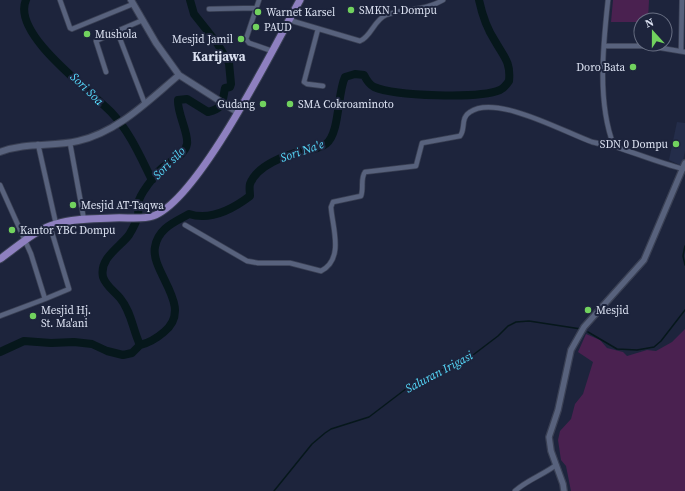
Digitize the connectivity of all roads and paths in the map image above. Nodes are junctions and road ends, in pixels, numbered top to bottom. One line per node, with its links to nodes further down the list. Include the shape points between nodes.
1 (60, 0): 7 (street, via 72,29)
2 (259, 0): 8 (street)
3 (300, 0): 11 (highway)
4 (443, 0): 12 (street, via 425,8 384,17 360,41)
5 (608, 0): 14 (street)
6 (682, 0): 16 (street)
7 (132, 2): 10 (main road)
8 (256, 8): 9 (street); 15 (street, via 246,40 250,44)
9 (209, 9)
10 (143, 20): 13 (street); 18 (main road)
11 (289, 20): 12 (street); 15 (highway)
12 (318, 29): 19 (street, via 304,82)
13 (117, 31): 17 (street, via 96,41); 20 (street)
14 (604, 46): 16 (street, via 649,46); 24 (street, via 604,92 609,130)
15 (272, 51): 21 (highway)
16 (683, 51)
17 (106, 72)
18 (179, 75): 20 (main road); 21 (main road)
19 (323, 86)
20 (145, 104): 22 (main road, via 111,128)
21 (237, 112): 28 (highway, via 201,169 175,201 159,214)
22 (70, 143): 23 (main road); 28 (street)
23 (38, 144): 25 (main road, via 22,145); 29 (street)
24 (614, 146): 26 (street); 30 (street, via 591,141 505,109 488,107 474,110 465,117 460,136 422,143 416,166 365,172 361,196 333,202 331,212 335,250 329,264 321,271 290,263 252,263)
25 (0, 152)
26 (684, 166): 35 (street, via 644,260 584,327 571,350 560,404 549,437)
27 (0, 185): 31 (street)
28 (84, 220): 29 (highway)
29 (53, 225): 31 (highway); 33 (street, via 69,290)
30 (186, 225)
31 (26, 240): 32 (highway); 33 (street)
32 (0, 259)
33 (45, 298): 34 (street)
34 (0, 316)
35 (556, 465): 36 (street, via 542,475 525,482); 37 (street, via 564,484)
36 (515, 491)
37 (564, 491)

